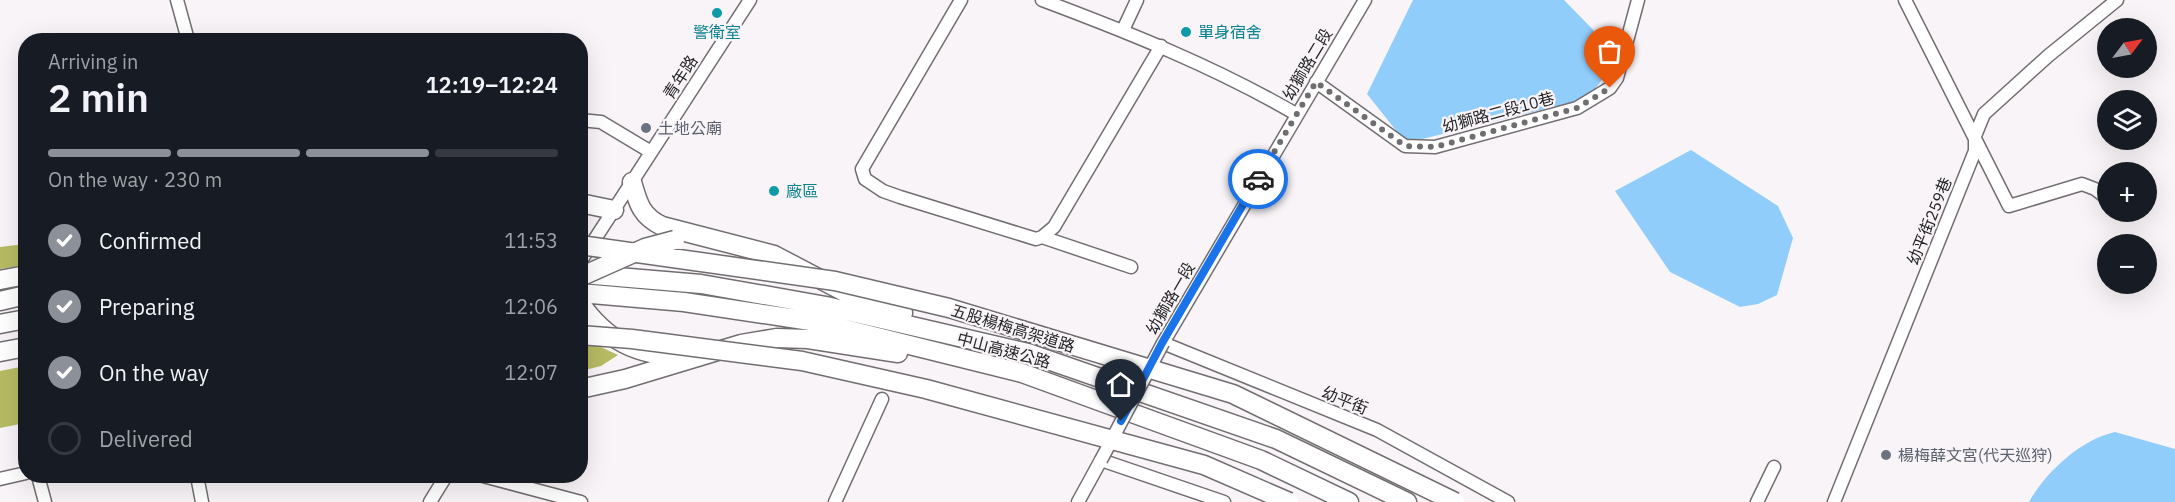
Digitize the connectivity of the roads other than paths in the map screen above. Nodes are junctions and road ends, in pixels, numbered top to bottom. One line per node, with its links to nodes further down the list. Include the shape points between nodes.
1 (177, 0): 11 (street)
2 (750, 0): 17 (street, 青年路)
3 (961, 0): 22 (street, via 862,168 865,179 883,191 1036,239)
4 (1042, 0): 10 (street)
5 (1137, 0): 10 (street)
6 (1365, 0): 13 (street, 幼獅路二段)
7 (1638, 0): 13 (street, 幼獅路二段10巷, via 1617,78 1610,88 1577,108 1435,147 1405,146)
8 (1905, 0): 16 (street)
9 (2117, 0): 16 (street, 幼平街259巷, via 1984,114)
10 (1123, 30): 12 (street)
11 (186, 33)
12 (1161, 46): 14 (street); 22 (street, via 1054,227)
13 (1316, 82): 14 (street, 幼獅路二段)
14 (1296, 114): 39 (street, 幼獅路一段)
15 (588, 121): 17 (street, via 601,122)
16 (1975, 136): 19 (street, via 2009,206 2082,184); 68 (street, 幼平街259巷, via 1975,151)
17 (651, 152): 18 (street, 青年路)
18 (632, 182): 21 (street, 青年路); 23 (highway, via 639,209 649,220)
19 (2097, 191)
20 (588, 205): 21 (highway)
21 (614, 210): 24 (street, 青年路)
22 (1042, 237): 25 (street)
23 (716, 238): 26 (highway, bridge, via 675,240); 42 (highway, via 774,255 856,298)
24 (588, 241): 65 (highway, 五股楊梅高架道路, bridge, via 835,281 949,308 1233,394)
25 (1131, 267)
26 (588, 272)
27 (588, 276): 42 (highway, 中山高速公路, via 712,286 826,306)
28 (18, 277): 29 (highway)
29 (0, 280)
30 (588, 294): 44 (highway, 中山高速公路, via 684,302 816,322)
31 (18, 298): 32 (highway)
32 (0, 301)
33 (588, 314): 43 (highway, bridge, via 621,344 657,356)
34 (18, 321): 35 (highway)
35 (0, 324)
36 (18, 331): 37 (highway)
37 (0, 332)
38 (588, 336): 62 (highway, bridge, via 801,361 926,389 1204,465)
39 (1162, 343): 47 (street, 幼獅路一段, bridge); 66 (street, 幼平街, via 1377,430)
40 (18, 349): 41 (highway)
41 (0, 352)
42 (1028, 353): 64 (highway, 中山高速公路, via 1276,439)
43 (697, 357): 44 (highway, via 777,338 808,339); 45 (highway)
44 (1000, 368): 63 (highway, 中山高速公路, via 1261,460)
45 (588, 387)
46 (882, 399): 59 (street)
47 (1101, 460): 60 (street, 幼獅路一段); 61 (street)
48 (1774, 466): 67 (street)
49 (18, 475): 50 (street)
50 (0, 479)
51 (40, 483): 55 (street)
52 (198, 483): 56 (street)
53 (442, 483): 57 (street)
54 (509, 483): 58 (street)
55 (45, 502)
56 (202, 502)
57 (430, 502)
58 (581, 502)
59 (835, 502)
60 (1078, 502)
61 (1224, 502)
62 (1289, 502)
63 (1348, 502)
64 (1407, 502)
65 (1455, 502)
66 (1508, 502)
67 (1757, 502)
68 (1833, 502)

